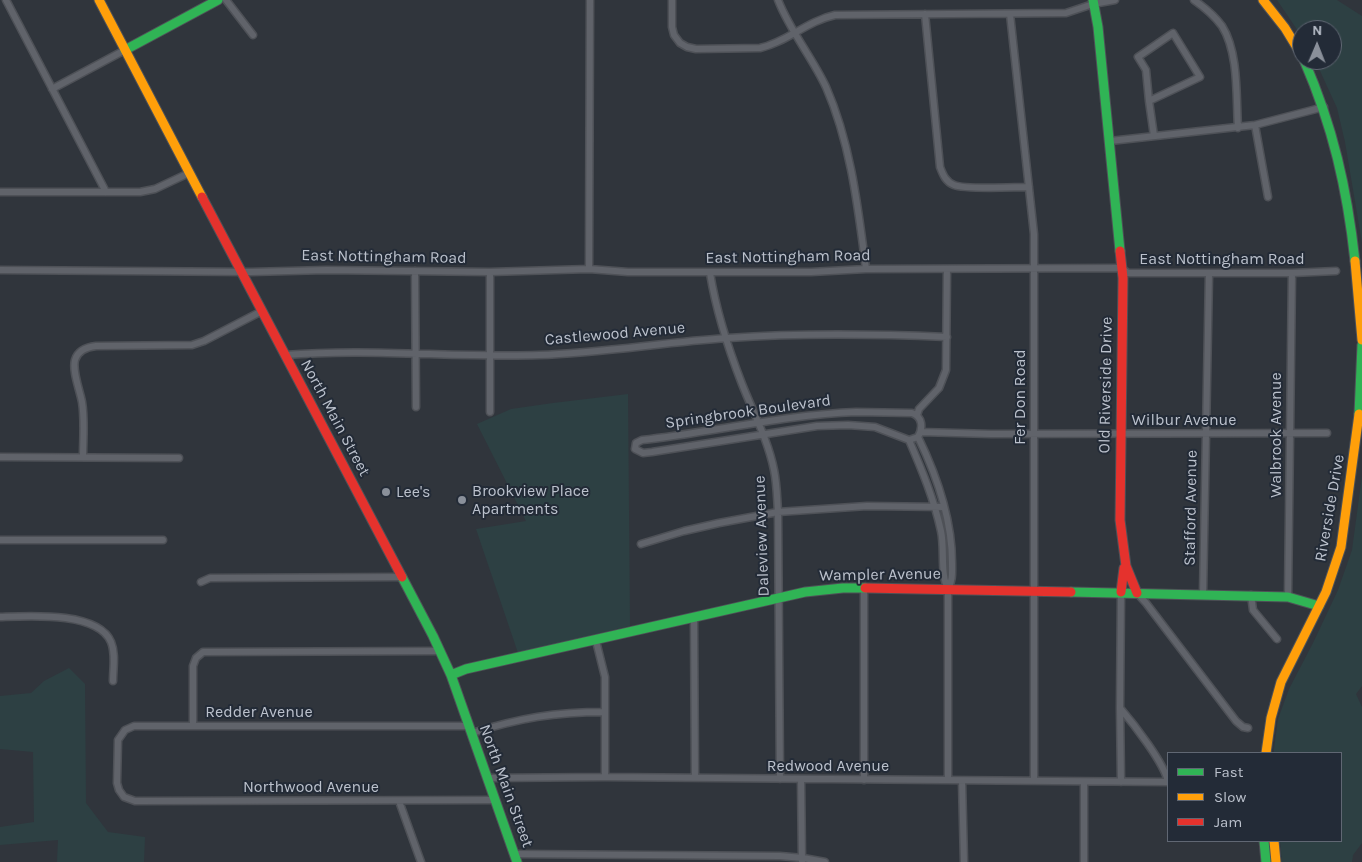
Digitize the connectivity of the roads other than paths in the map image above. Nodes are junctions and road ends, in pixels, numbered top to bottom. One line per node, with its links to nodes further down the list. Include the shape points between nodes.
1 (6, 0): 19 (street)
2 (98, 0): 17 (main road, North Main Street)
3 (218, 0): 17 (main road)
4 (226, 0): 15 (street)
5 (590, 0): 33 (street)
6 (672, 0): 14 (street, via 674,35 687,47 760,48)
7 (778, 0): 14 (street)
8 (1115, 0): 11 (street)
9 (1194, 0): 23 (street, via 1207,9 1228,39 1234,60)
10 (1263, 0): 16 (main road)
11 (1093, 2): 13 (street, via 1066,13); 25 (main road, Old Riverside Drive)
12 (925, 14): 13 (street); 14 (street, via 835,15 817,20); 27 (street, via 940,167 944,177 960,187)
13 (1010, 14): 27 (street, Fer Don Road)
14 (796, 33): 34 (street, via 825,86 843,135)
15 (253, 35)
16 (1292, 40)
17 (125, 50): 19 (street); 26 (main road, North Main Street)
18 (1308, 70): 21 (main road)
19 (52, 89): 29 (street)
20 (1149, 101): 20 (street, via 1146,70 1138,57 1173,33 1200,77); 24 (street)
21 (1324, 107): 22 (street); 47 (main road, via 1334,138 1350,219)
22 (1255, 125): 23 (street); 30 (street)
23 (1238, 128): 24 (street)
24 (1154, 136): 25 (street)
25 (1110, 141): 32 (main road, Old Riverside Drive)
26 (189, 173): 29 (street, via 150,190); 37 (main road, North Main Street)
27 (1029, 187): 31 (street, Fer Don Road, via 1034,234)
28 (0, 192): 29 (street)
29 (106, 192)
30 (1268, 197)
31 (1033, 268): 32 (street, East Nottingham Road); 35 (street, East Nottingham Road); 56 (street, Fer Don Road)
32 (1121, 268): 43 (street, East Nottingham Road, via 1128,273); 57 (main road, Old Riverside Drive)
33 (590, 269): 40 (street, East Nottingham Road); 41 (street, East Nottingham Road)
34 (866, 269): 35 (street, East Nottingham Road); 41 (street, East Nottingham Road)
35 (948, 269): 45 (street)
36 (0, 270): 37 (street, East Nottingham Road)
37 (240, 271): 38 (street, East Nottingham Road); 44 (main road, North Main Street)
38 (415, 271): 40 (street, East Nottingham Road); 49 (street)
39 (1336, 271): 42 (street, East Nottingham Road)
40 (490, 272): 51 (street)
41 (710, 272): 46 (street, Daleview Avenue)
42 (1292, 273): 43 (street, East Nottingham Road); 61 (street, Walbrook Avenue)
43 (1209, 274): 60 (street, Stafford Avenue)
44 (262, 311): 50 (main road, North Main Street); 65 (street, via 192,345 89,346 82,349 75,363 83,410)
45 (947, 337): 46 (street, Castlewood Avenue, via 839,334); 54 (street, via 943,380)
46 (726, 338): 51 (street, Castlewood Avenue, via 572,353); 55 (street, Daleview Avenue)
47 (1362, 340)
48 (1362, 345): 85 (main road, Riverside Drive, via 1358,417 1345,526 1333,575)
49 (414, 353): 50 (street, Castlewood Avenue); 51 (street, Castlewood Avenue); 52 (street)
50 (285, 355): 74 (main road, North Main Street)
51 (490, 356): 53 (street)
52 (416, 407)
53 (490, 412)
54 (917, 415): 55 (street, Springbrook Boulevard, via 834,413); 62 (street, via 921,419)
55 (758, 422): 59 (street, Daleview Avenue); 59 (street, Springbrook Boulevard, via 642,440 636,443 635,449 643,453 652,452)
56 (1034, 433): 57 (street, Wilbur Avenue); 62 (street, Wilbur Avenue); 78 (street, Fer Don Road)
57 (1121, 433): 60 (street, Wilbur Avenue); 73 (main road, Old Riverside Drive, via 1120,520)
58 (1328, 433): 61 (street, Wilbur Avenue)
59 (763, 434): 63 (street, Springbrook Boulevard, via 848,425 875,427); 69 (street, Daleview Avenue, via 774,471)
60 (1206, 434): 61 (street, Wilbur Avenue); 81 (street, Stafford Avenue)
61 (1290, 434): 83 (street, Walbrook Avenue)
62 (920, 435): 63 (street); 67 (street)
63 (909, 440): 68 (street)
64 (0, 457): 65 (street)
65 (83, 457): 66 (street)
66 (179, 458)
67 (944, 507): 68 (street); 77 (street, via 952,544 952,581)
68 (936, 508): 69 (street, via 867,506); 77 (street, via 944,543 944,582)
69 (778, 512): 72 (street, via 719,523); 84 (street, Daleview Avenue)
70 (0, 540): 71 (street)
71 (163, 540)
72 (641, 544)
73 (1124, 565): 79 (main road); 80 (main road, Old Riverside Drive)
74 (402, 576): 75 (street, via 210,578); 90 (main road, North Main Street)
75 (201, 582)
76 (864, 588): 77 (main road, Wampler Avenue); 84 (main road, Wampler Avenue, via 818,589); 105 (street)
77 (948, 588): 78 (main road, Wampler Avenue); 106 (street)
78 (1034, 591): 79 (main road, Wampler Avenue); 108 (street, Fer Don Road)
79 (1121, 592): 80 (main road, Wampler Avenue); 93 (street)
80 (1137, 593): 81 (main road, Wampler Avenue); 96 (street, Old Riverside Drive, via 1236,721)
81 (1203, 594): 82 (main road, Wampler Avenue)
82 (1251, 595): 83 (main road, Wampler Avenue); 88 (street, via 1253,610)
83 (1288, 597): 85 (main road, Wampler Avenue)
84 (779, 598): 87 (main road, Wampler Avenue); 103 (street, Daleview Avenue)
85 (1320, 606): 98 (main road, Riverside Drive, via 1281,682)
86 (0, 617): 92 (street, via 59,618 101,630 112,646)
87 (694, 617): 89 (main road, Wampler Avenue); 101 (street)
88 (1277, 638)
89 (596, 641): 91 (main road, Wampler Avenue); 94 (street, via 605,678)
90 (440, 651): 91 (main road, North Main Street); 95 (street, via 203,652 193,666)
91 (450, 676): 97 (main road, North Main Street)
92 (113, 680)
93 (1120, 708): 102 (street, via 1165,770); 110 (street)
94 (605, 712): 97 (street, Redder Avenue, via 537,716); 99 (street)
95 (193, 726): 97 (street, Redder Avenue); 112 (street, Redder Avenue, via 134,726 121,733 117,783 120,793)
96 (1248, 728)
97 (470, 730): 100 (main road, North Main Street)
98 (1266, 752)
99 (605, 777): 100 (street, Redwood Avenue); 101 (street, Redwood Avenue)
100 (488, 778): 113 (main road, North Main Street)
101 (695, 778): 103 (street, Redwood Avenue)
102 (1167, 778)
103 (780, 779): 104 (street, Redwood Avenue)
104 (801, 779): 105 (street, Redwood Avenue); 118 (street)
105 (864, 780): 106 (street, Redwood Avenue)
106 (948, 780): 107 (street, Redwood Avenue)
107 (962, 781): 108 (street, Redwood Avenue); 121 (street)
108 (1034, 781): 109 (street, Redwood Avenue)
109 (1084, 782): 110 (street, Redwood Avenue); 122 (street)
110 (1121, 782): 111 (street, Redwood Avenue)
111 (1167, 782)
112 (127, 799): 114 (street, Northwood Avenue)
113 (496, 800): 114 (street, Northwood Avenue); 117 (main road, North Main Street)
114 (399, 801): 119 (street)
115 (1264, 842): 123 (main road)
116 (1274, 842): 124 (main road)
117 (516, 858): 118 (street)
118 (802, 860): 120 (street)
119 (421, 862)
120 (825, 862)
121 (964, 862)
122 (1084, 862)
123 (1266, 862)
124 (1276, 862)

